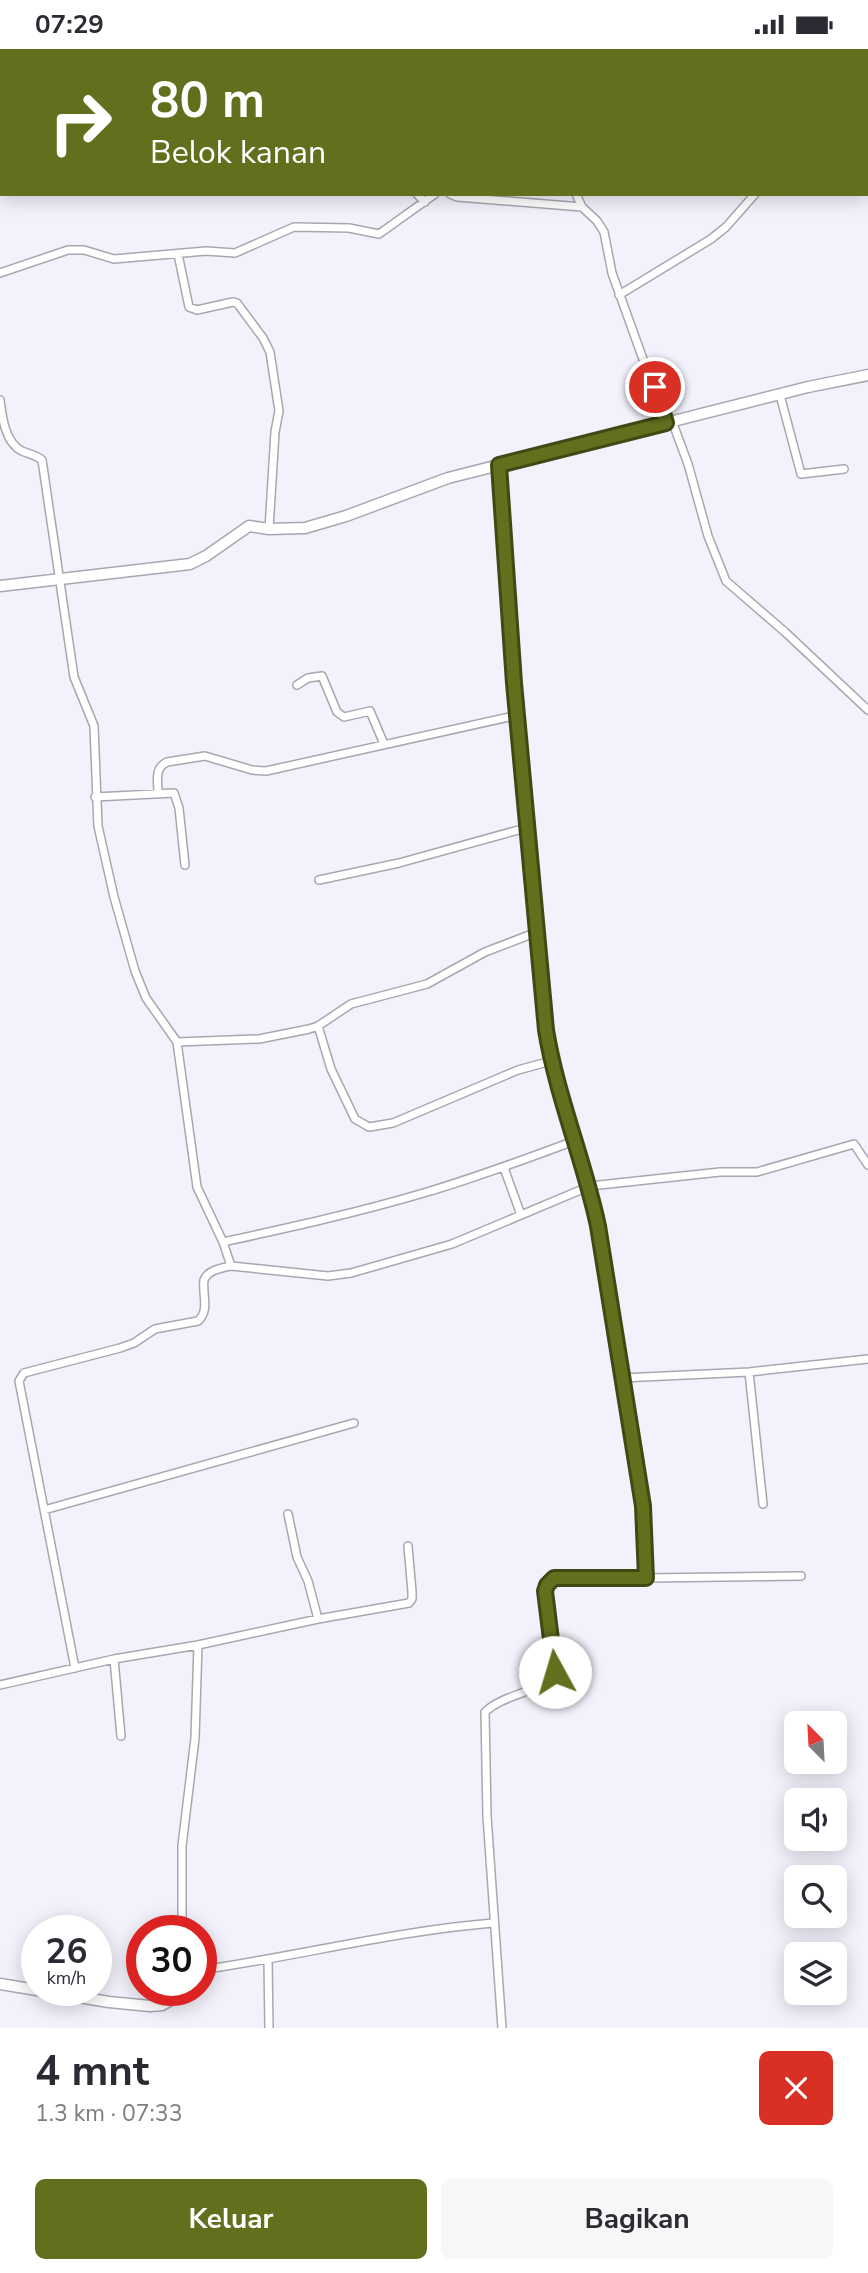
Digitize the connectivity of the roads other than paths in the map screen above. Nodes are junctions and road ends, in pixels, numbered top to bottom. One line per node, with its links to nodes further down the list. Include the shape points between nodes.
1 (418, 196): 6 (street)
2 (432, 196): 6 (street)
3 (455, 196): 7 (street)
4 (577, 196): 7 (street)
5 (753, 196): 10 (street, via 711,239)
6 (425, 202): 8 (street, via 377,234 294,226 239,253)
7 (582, 207): 10 (street, via 604,232)
8 (178, 254): 9 (street, via 114,259 68,250); 17 (street, via 188,307 197,310 237,303 270,352 279,411)
9 (0, 273)
10 (619, 295): 14 (street)
11 (868, 375): 12 (street)
12 (779, 394): 14 (street); 16 (street, via 801,474)
13 (0, 400): 18 (street, via 11,442 42,460)
14 (669, 422): 15 (street); 21 (street, via 688,464 726,581)
15 (499, 465): 17 (street, via 448,478 305,529); 22 (street)
16 (844, 469)
17 (269, 529): 18 (street, via 249,526 190,563)
18 (58, 580): 19 (street); 25 (street, via 77,688 93,726)
19 (0, 586)
20 (297, 685): 23 (street, via 322,676 337,712 344,717 370,711)
21 (868, 710)
22 (518, 715): 23 (street); 26 (street)
23 (384, 744): 24 (street, via 266,771 205,756 167,762 158,768)
24 (158, 793): 25 (street); 27 (street, via 176,796)
25 (96, 797): 31 (street, via 98,826 135,971 151,1006)
26 (529, 827): 28 (street); 29 (street)
27 (185, 865)
28 (319, 880)
29 (537, 932): 30 (street, via 485,952 427,983 351,1003); 32 (street)
30 (318, 1026): 31 (street, via 259,1039); 32 (street, via 331,1069 355,1119 369,1126 393,1123 518,1070)
31 (177, 1042): 38 (street, via 197,1187)
32 (551, 1062): 33 (street)
33 (574, 1141): 35 (street); 36 (street)
34 (868, 1165): 36 (street, via 854,1143 757,1172)
35 (504, 1168): 37 (street); 38 (street, via 304,1225)
36 (590, 1186): 37 (street); 42 (street)
37 (521, 1215): 39 (street, via 452,1244 351,1273 328,1276)
38 (223, 1242): 39 (street)
39 (231, 1266): 45 (street, via 205,1276 205,1310 198,1321 155,1329 127,1346 20,1377)
40 (868, 1359): 41 (street)
41 (749, 1372): 42 (street); 44 (street)
42 (622, 1378): 49 (street, via 643,1506)
43 (354, 1423): 45 (street)
44 (763, 1504)
45 (44, 1510): 53 (street)
46 (288, 1514): 50 (street)
47 (408, 1546): 50 (street, via 412,1601)
48 (801, 1576): 49 (street)
49 (646, 1578): 57 (street, via 550,1581 545,1591 555,1672 544,1683 486,1710)
50 (318, 1619): 51 (street)
51 (198, 1645): 52 (street); 56 (street, via 195,1738 182,1846)
52 (114, 1659): 53 (street); 55 (street)
53 (75, 1668): 54 (street)
54 (0, 1685)
55 (121, 1736)
56 (182, 1915)
57 (493, 1923): 58 (street, via 453,1926); 63 (street)
58 (268, 1960): 59 (street); 62 (street)
59 (217, 1968)
60 (0, 1984): 61 (street)
61 (126, 2004)
62 (270, 2028)
63 (502, 2028)

